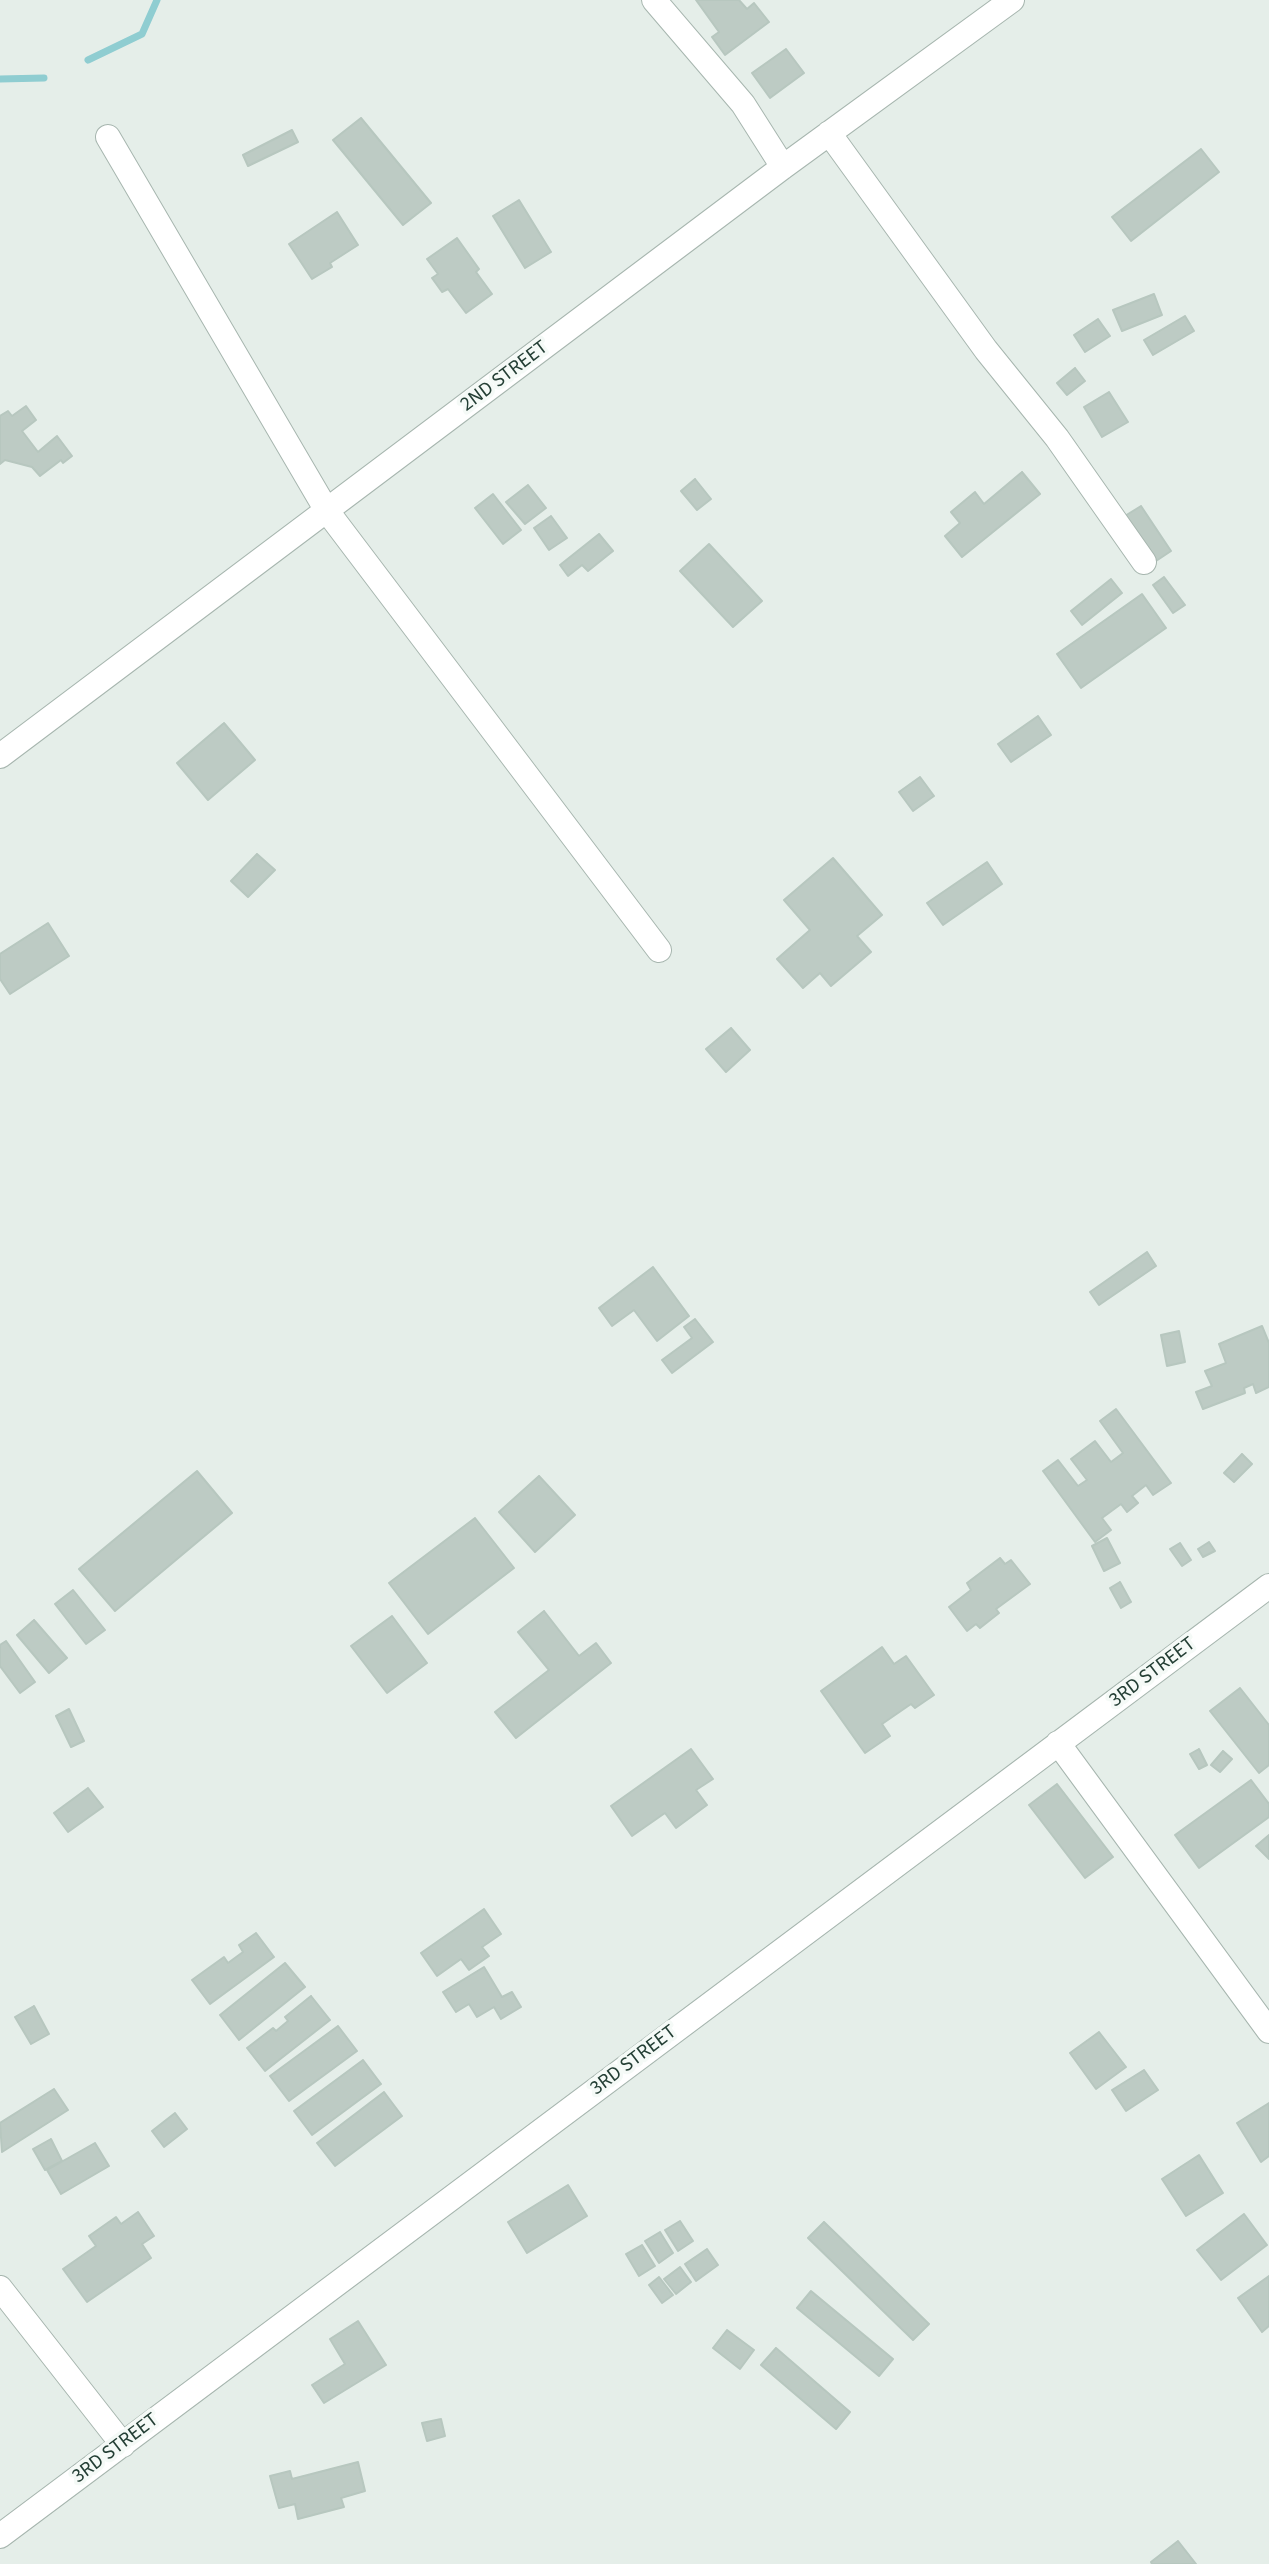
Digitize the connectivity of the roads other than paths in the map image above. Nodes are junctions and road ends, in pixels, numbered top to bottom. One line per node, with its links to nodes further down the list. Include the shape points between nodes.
1 (654, 0): 5 (street, via 743,104)
2 (1012, 0): 3 (street, 2ND STREET)
3 (829, 133): 5 (street, 2ND STREET); 7 (street)
4 (108, 137): 6 (street)
5 (783, 167): 6 (street, 2ND STREET)
6 (327, 511): 8 (street, 2ND STREET); 9 (street)
7 (1144, 562)
8 (0, 756)
9 (659, 950)
10 (1269, 1586): 11 (street, 3RD STREET)
11 (1058, 1743): 12 (street); 14 (street, 3RD STREET)
12 (1269, 2031)
13 (0, 2288): 14 (street)
14 (123, 2445): 15 (street, 3RD STREET)
15 (0, 2536)

